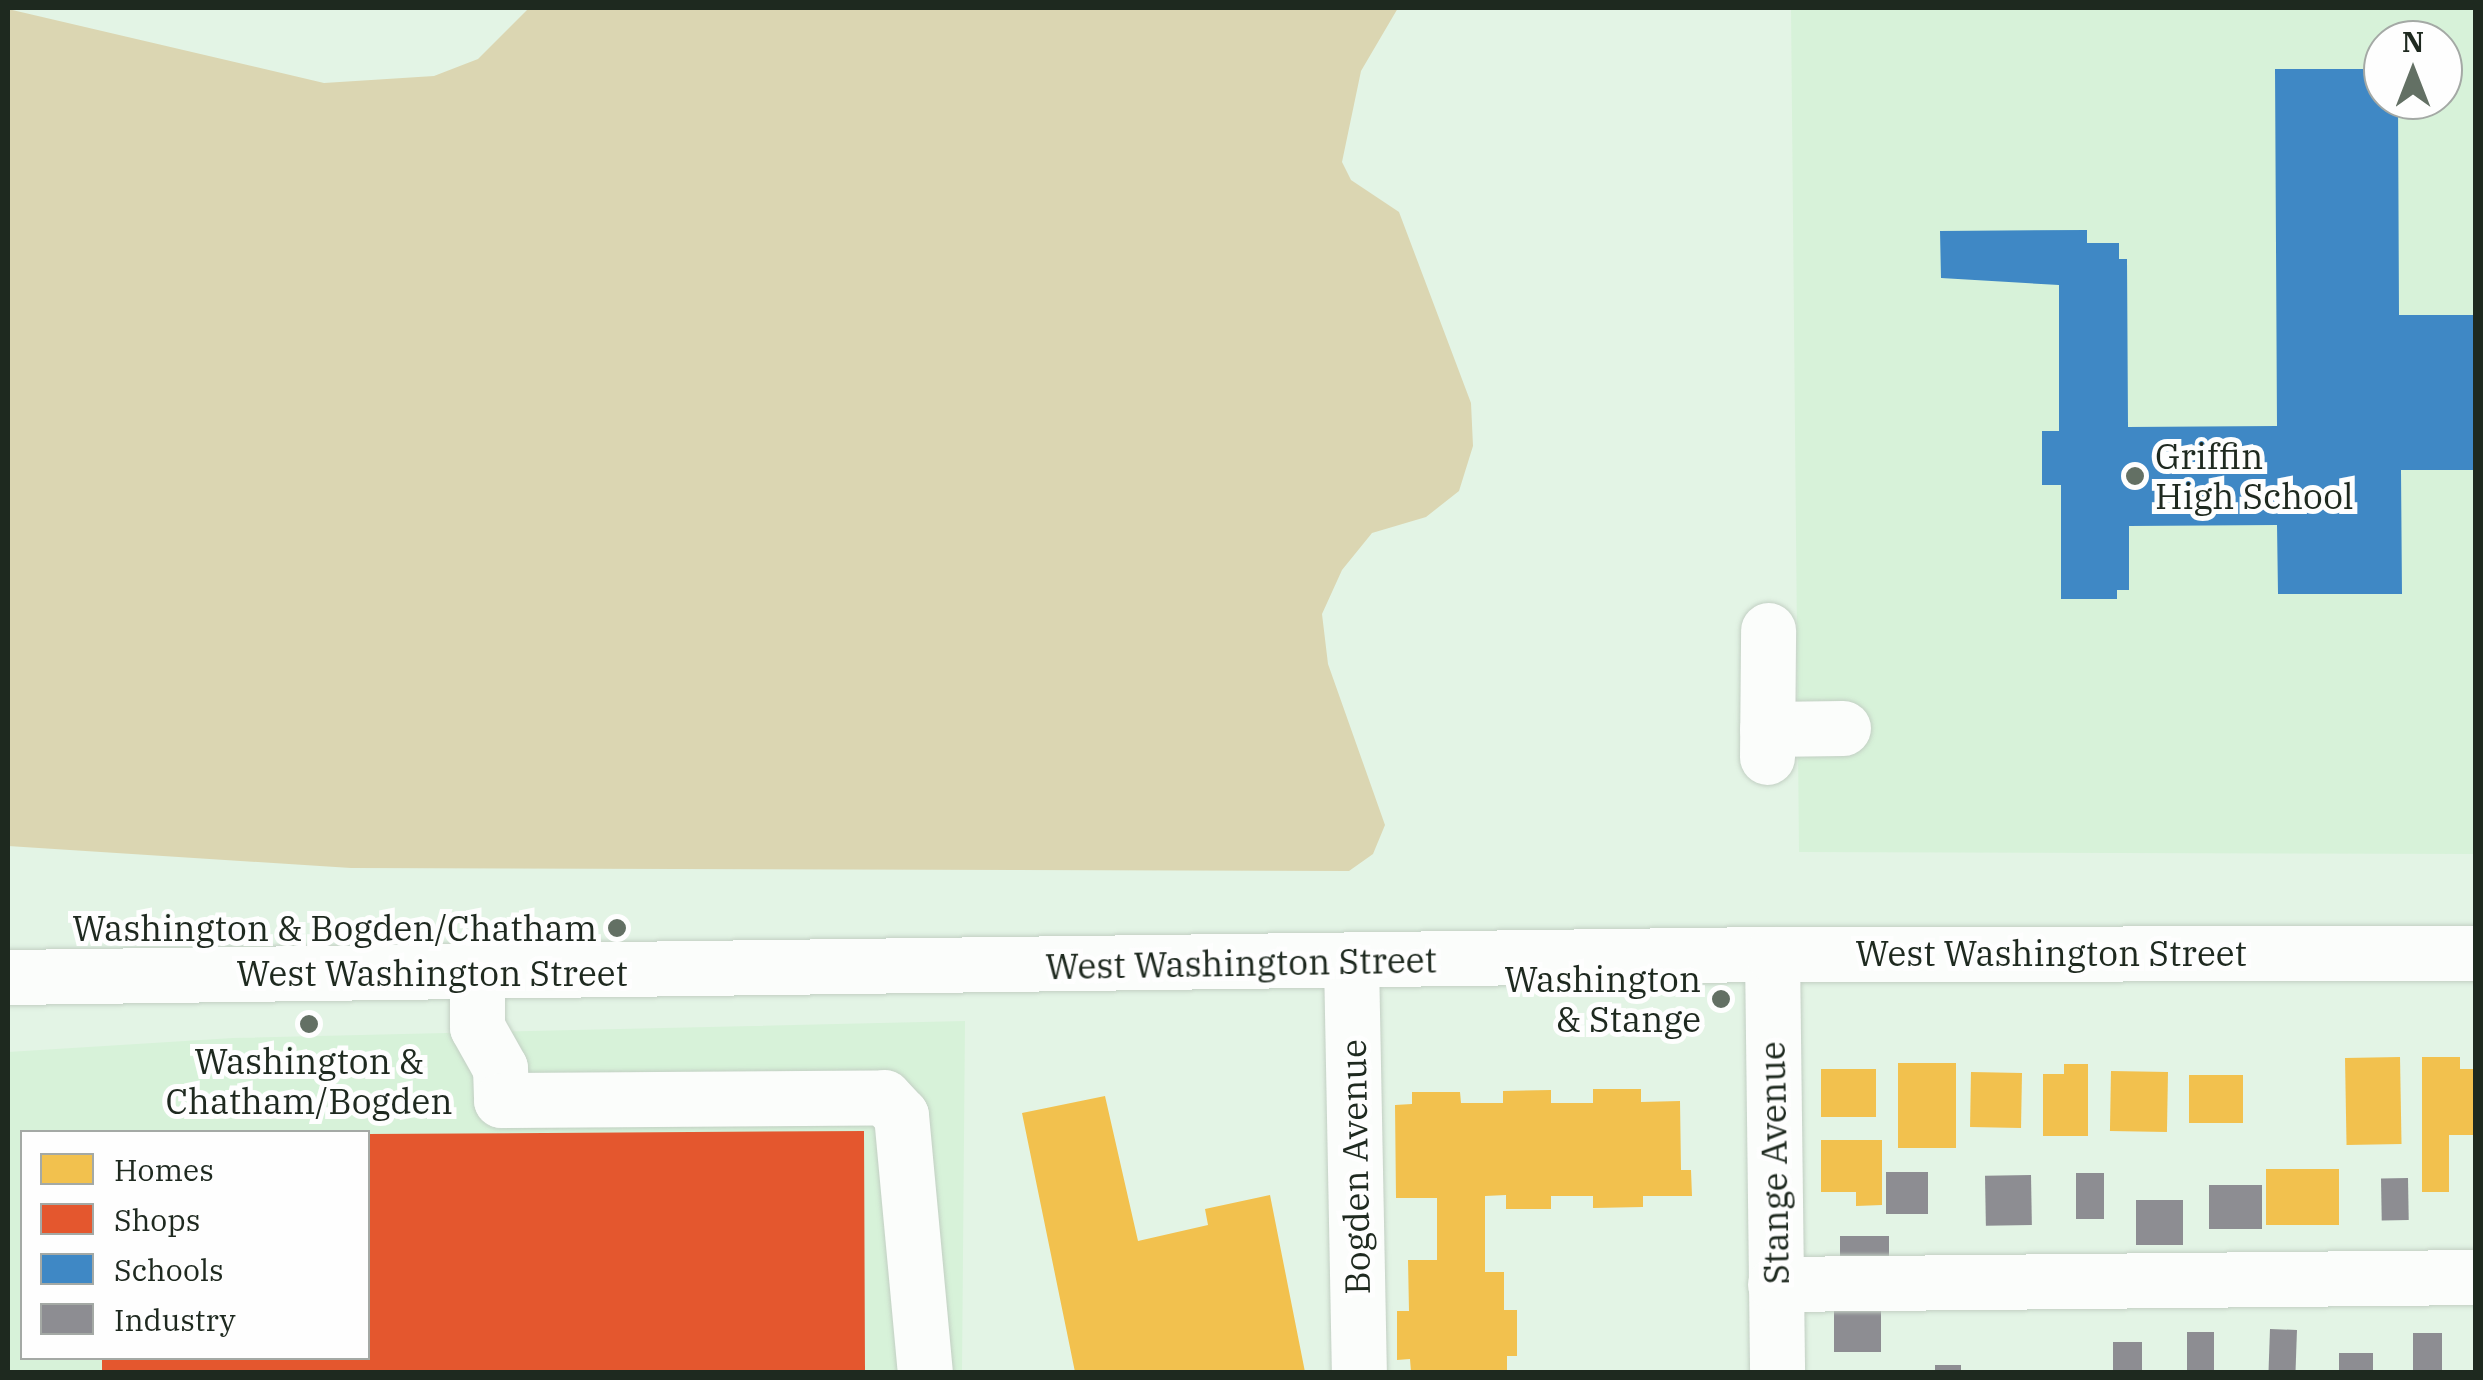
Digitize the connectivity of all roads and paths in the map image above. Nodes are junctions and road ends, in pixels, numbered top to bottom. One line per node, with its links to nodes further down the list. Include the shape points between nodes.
1 (1768, 630): 2 (street, via 1768,743)
2 (1842, 728)
3 (2476, 953): 4 (street, West Washington Street)
4 (1772, 954): 5 (street, West Washington Street); 9 (street, Stange Avenue)
5 (1351, 961): 6 (street, West Washington Street); 11 (street, Bogden Avenue)
6 (476, 974): 7 (street, West Washington Street); 10 (street, via 476,1027 500,1068 501,1100 884,1097 901,1115)
7 (8, 977)
8 (2476, 1277): 9 (street)
9 (1776, 1284): 12 (street, Stange Avenue)
10 (925, 1372)
11 (1359, 1372)
12 (1778, 1372)

